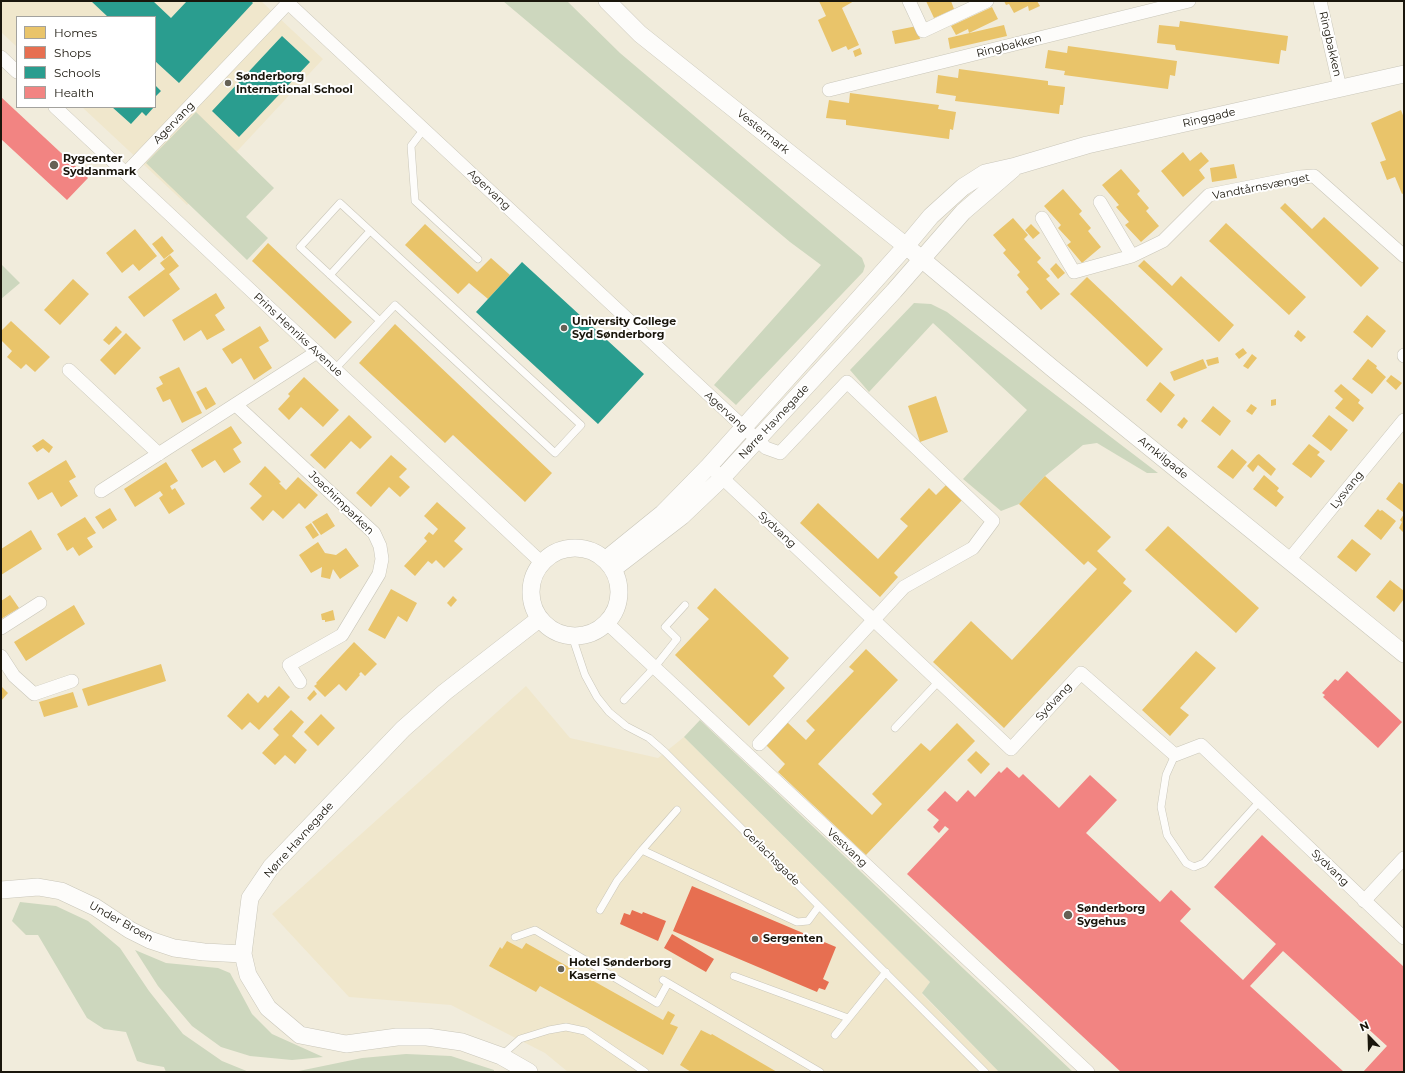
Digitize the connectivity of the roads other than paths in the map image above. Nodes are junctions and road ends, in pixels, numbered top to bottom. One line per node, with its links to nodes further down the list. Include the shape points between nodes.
1 (607, 1): 19 (street, Vestermark, via 640,34)
2 (909, 1): 3 (street, via 923,31)
3 (987, 1)
4 (1189, 1): 11 (street, Ringbakken)
5 (1320, 1): 10 (street, Ringbakken)
6 (287, 2): 13 (street, Agervang); 15 (street, Agervang)
7 (1, 57): 8 (street)
8 (16, 71)
9 (1404, 74): 10 (street, Ringgade)
10 (1340, 88): 14 (street, Ringgade, via 1087,146)
11 (828, 90)
12 (56, 108): 15 (street, Prins Henriks Avenue)
13 (424, 130): 22 (lane, via 411,146 415,201); 31 (street, Agervang)
14 (1016, 166): 19 (street, Ringgade, via 985,174 963,187 931,216); 23 (street, Ringgade, via 962,212)
15 (126, 174): 26 (street, Prins Henriks Avenue)
16 (1100, 202): 20 (street)
17 (1042, 218): 20 (street, Vandtårnsvænget, via 1074,272)
18 (370, 231): 24 (lane); 24 (lane, via 340,203 300,247); 25 (lane, via 580,425 555,453 395,305)
19 (906, 246): 23 (street, Vestermark); 31 (street, Nørre Havnegade)
20 (1132, 256): 21 (street, Vandtårnsvænget, via 1162,241 1209,195 1314,176)
21 (1404, 256)
22 (478, 259)
23 (922, 260): 32 (street, Nørre Havnegade); 37 (street, Arnkilgade)
24 (330, 275): 25 (lane)
25 (380, 321): 27 (lane)
26 (317, 352): 27 (street, Prins Henriks Avenue); 29 (street)
27 (335, 369): 38 (street, Prins Henriks Avenue)
28 (69, 370): 33 (street)
29 (236, 405): 33 (street); 52 (street, Joachimparken, via 374,532 380,546 382,559 379,574 342,635 289,665)
30 (1404, 420): 37 (street, Lysvang)
31 (743, 428): 32 (street, Agervang); 34 (street, Nørre Havnegade)
32 (758, 440): 35 (street, Nørre Havnegade); 43 (street, Agervang, via 766,448 780,453 847,382 993,521 972,548 904,587)
33 (159, 454): 36 (street)
34 (709, 466): 35 (street, Sydvang); 39 (street, Nørre Havnegade)
35 (722, 478): 39 (street, Nørre Havnegade, via 682,516); 43 (street, Sydvang)
36 (101, 491)
37 (1289, 560): 47 (street, Arnkilgade)
38 (542, 563): 39 (street, via 552,554 580,548 593,552); 42 (street, via 534,576 531,590 532,605)
39 (609, 564): 44 (street, via 618,583 619,597 615,611)
40 (40, 603): 45 (street)
41 (685, 605): 49 (lane, via 665,628 677,639)
42 (539, 619): 46 (street, via 548,628); 67 (street, Nørre Havnegade, via 445,692 403,729 271,867 250,898)
43 (872, 619): 51 (street, Sydvang); 55 (street, Agervang)
44 (607, 623): 46 (street, via 597,631); 49 (street, Vestvang)
45 (1, 628)
46 (572, 636): 63 (lane, Gerlachsgade, via 585,675 609,712 626,726 649,738 665,752)
47 (1404, 654)
48 (1, 656): 50 (street, via 14,676 34,694)
49 (654, 668): 53 (lane); 77 (street, Vestvang)
50 (72, 681)
51 (938, 681): 54 (lane); 56 (street, Sydvang, via 1011,749 1081,672)
52 (300, 682)
53 (624, 700)
54 (895, 728)
55 (759, 744)
56 (1175, 755): 57 (street, Sydvang, via 1201,745); 57 (lane, via 1166,775 1161,807 1167,835 1186,864 1194,867 1204,863)
57 (1260, 801): 62 (street, Sydvang)
58 (677, 810): 59 (lane)
59 (642, 850): 63 (lane, via 797,922 808,921); 64 (lane, via 617,881)
60 (1404, 858): 62 (street)
61 (1, 890): 67 (street, Under Broen, via 38,887 61,891 95,907 150,940 174,948)
62 (1364, 901): 66 (street, Sydvang)
63 (819, 906): 68 (lane, Gerlachsgade)
64 (600, 910)
65 (515, 937): 75 (lane, via 535,930 658,1002 666,981)
66 (1404, 938)
67 (243, 954): 72 (street, Nørre Havnegade, via 248,975 268,1008 300,1035 346,1044 397,1037 427,1037 462,1042)
68 (886, 972): 70 (lane); 76 (lane, Gerlachsgade)
69 (734, 976): 70 (lane)
70 (848, 1018): 71 (lane)
71 (835, 1035)
72 (501, 1056): 73 (street, Nørre Havnegade); 74 (lane, via 520,1039 566,1027 585,1030)
73 (529, 1072)
74 (645, 1072)
75 (820, 1072)
76 (985, 1072)
77 (1088, 1072)

